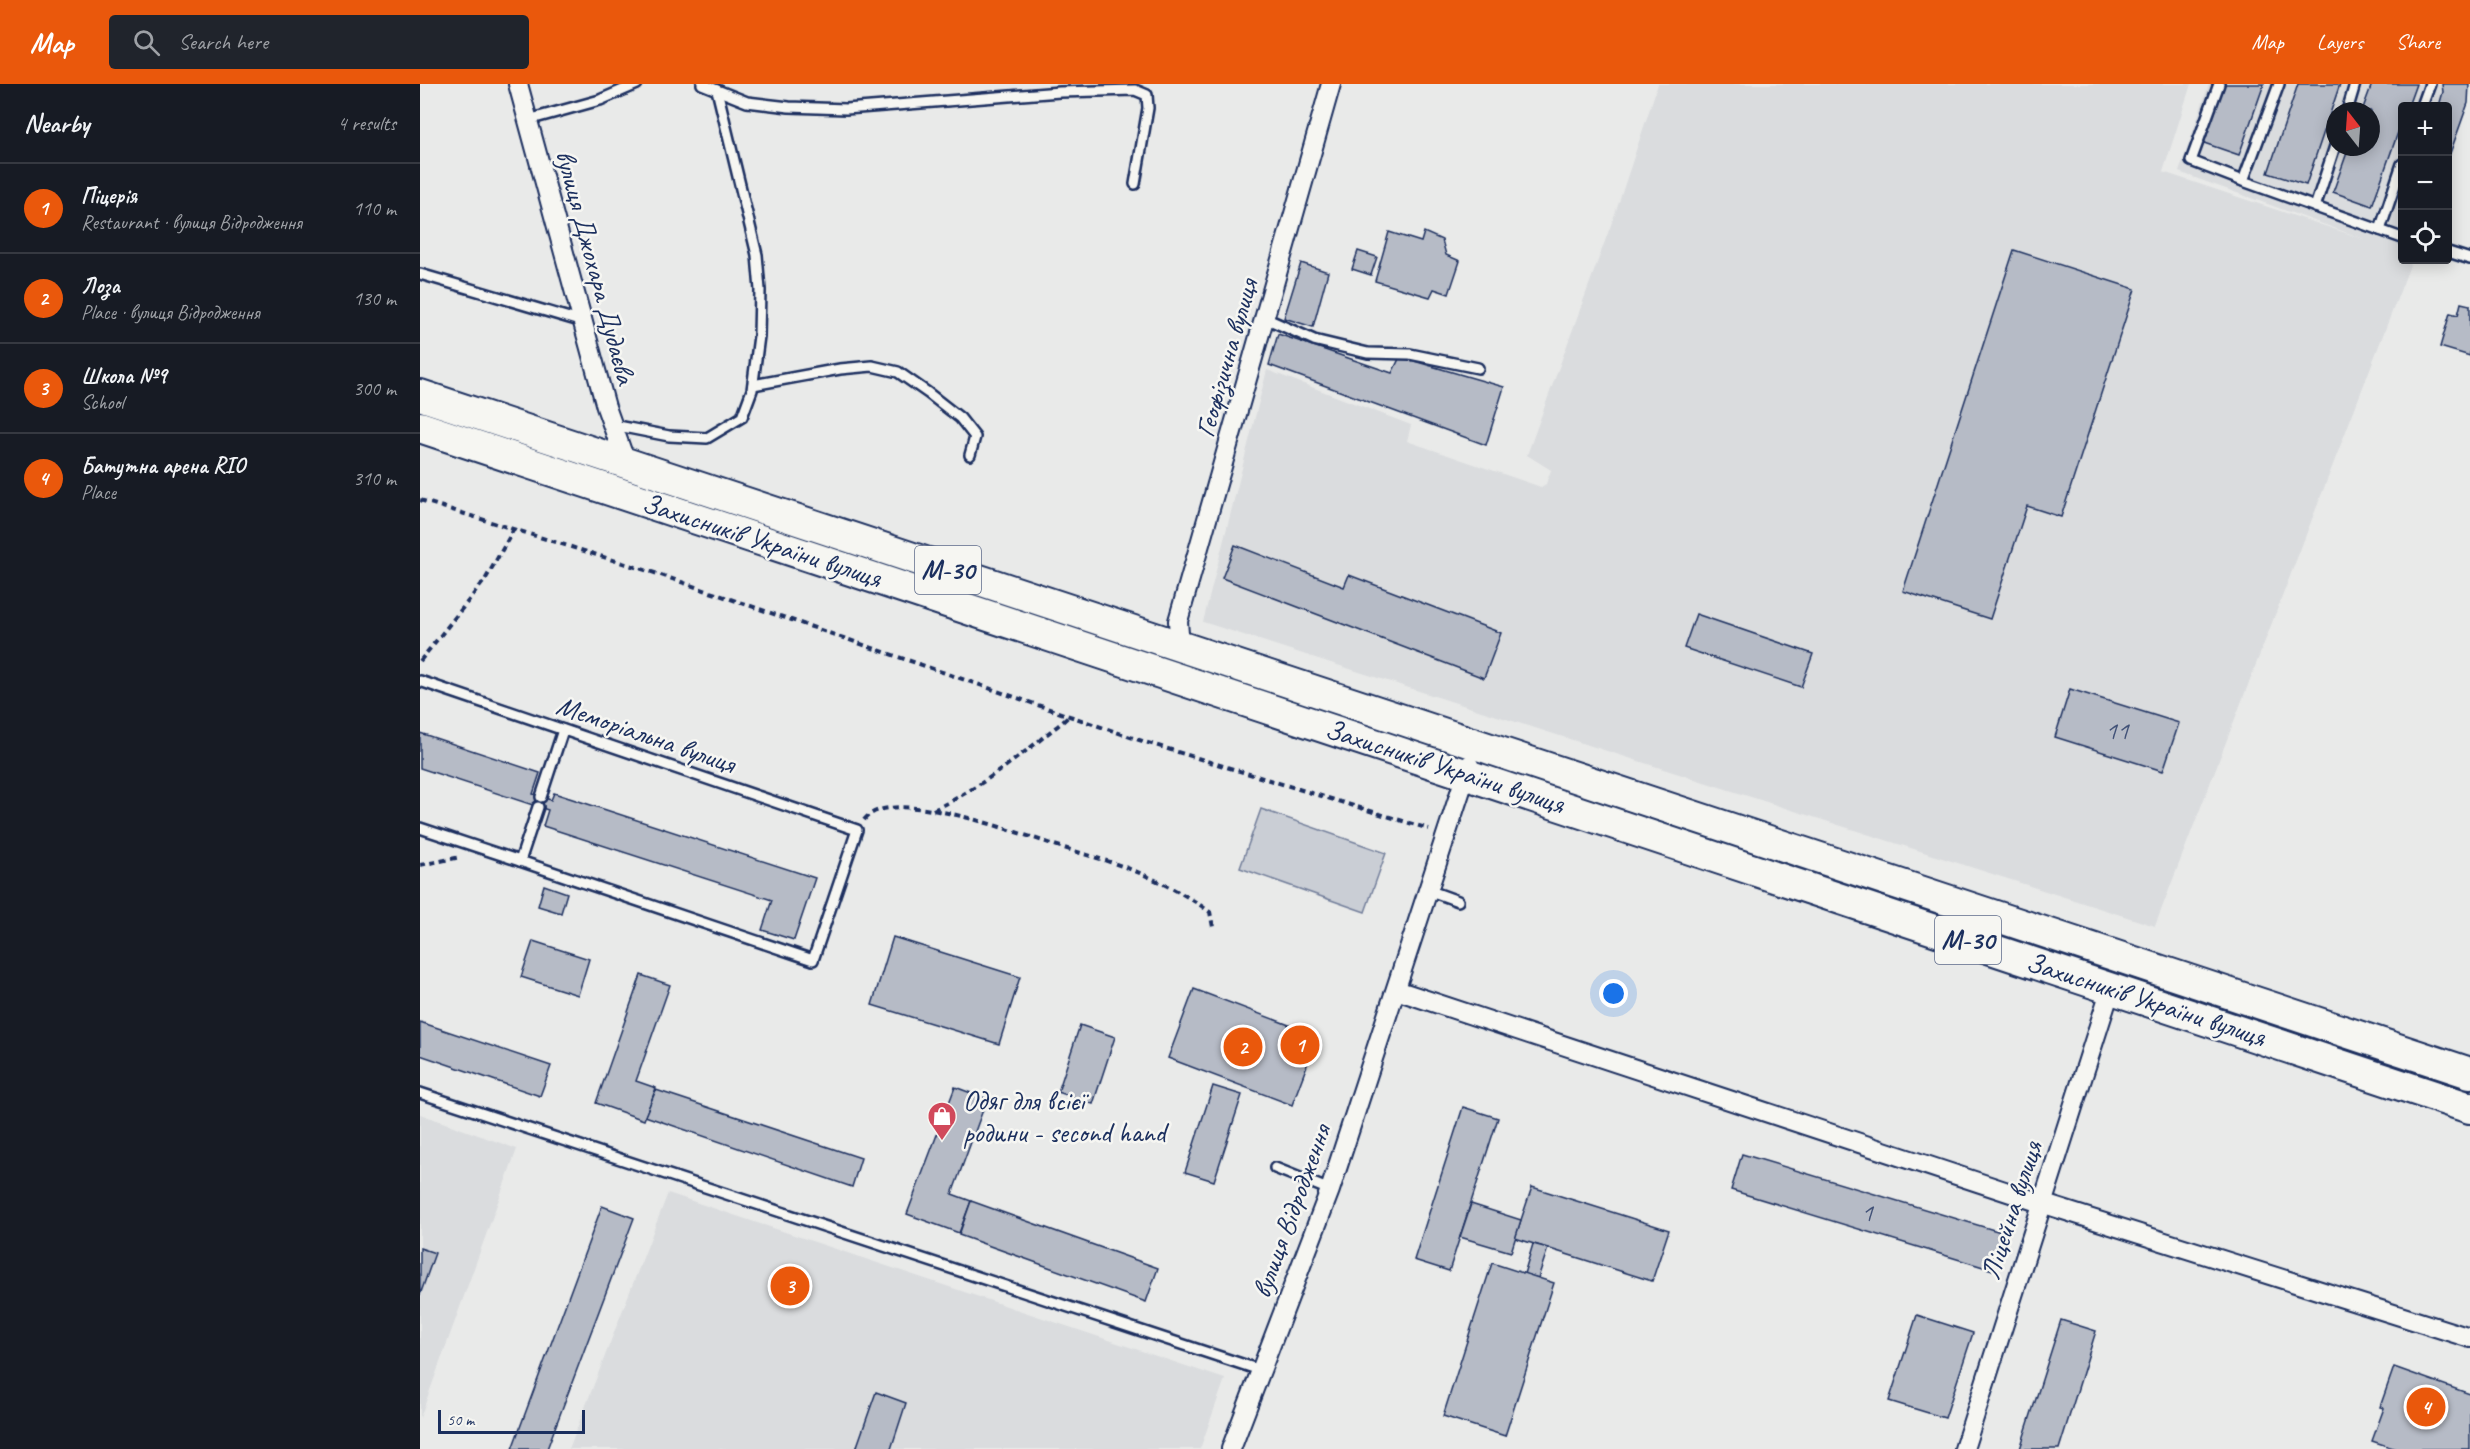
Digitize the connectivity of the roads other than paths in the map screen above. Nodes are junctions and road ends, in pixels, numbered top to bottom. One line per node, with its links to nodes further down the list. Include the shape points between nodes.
1 (518, 84): 12 (street, вулиця Джохара Дудаєва)
2 (637, 84): 12 (lane, via 600,100)
3 (702, 84): 9 (lane)
4 (1331, 84): 23 (street, Геофізична вулиця)
5 (2218, 84): 15 (lane, via 2191,161)
6 (2279, 84): 15 (lane)
7 (2355, 84): 10 (lane)
8 (2430, 84): 11 (lane)
9 (717, 90): 16 (lane, via 747,102 789,108 846,109 1135,90 1147,95 1148,108); 26 (lane, via 758,255 759,336)
10 (2349, 102)
11 (2423, 102)
12 (528, 120): 24 (street, вулиця Джохара Дудаєва)
13 (2332, 156): 17 (lane)
14 (2398, 178): 18 (lane)
15 (2243, 181): 17 (lane)
16 (1135, 184)
17 (2315, 207): 18 (lane)
18 (2380, 230): 19 (lane)
19 (2398, 236)
20 (2452, 253): 21 (lane)
21 (2470, 259)
22 (420, 274): 24 (lane)
23 (1265, 318): 25 (lane, via 1314,340 1368,353 1410,354); 32 (street, Геофізична вулиця, via 1178,621)
24 (583, 322): 28 (street, вулиця Джохара Дудаєва)
25 (1478, 368)
26 (753, 385): 28 (lane, via 742,417 707,438 669,436); 30 (lane, via 872,366 898,372 960,418 975,437)
27 (420, 395): 31 (highway, Захисників України вулиця / М-30)
28 (612, 425): 31 (street, вулиця Джохара Дудаєва)
29 (420, 427): 36 (highway, Захисників України вулиця / М-30)
30 (970, 454)
31 (626, 463): 32 (highway, Захисників України вулиця / М-30)
32 (1180, 647): 35 (highway, Захисників України вулиця / М-30)
33 (420, 681): 34 (lane, Меморіальна вулиця)
34 (563, 730): 37 (lane); 40 (lane, Меморіальна вулиця, via 856,830 813,960)
35 (1476, 744): 36 (street, вулиця Відродження); 45 (highway, Захисників України вулиця / М-30)
36 (1466, 773): 41 (street, вулиця Відродження); 43 (highway, Захисників України вулиця / М-30)
37 (541, 797)
38 (538, 807): 40 (lane)
39 (420, 828): 40 (lane)
40 (520, 861)
41 (1428, 890): 42 (lane); 44 (street, вулиця Відродження)
42 (1458, 901)
43 (2111, 988): 47 (highway, Захисників України вулиця / М-30); 50 (street, Ліцейна вулиця)
44 (1396, 990): 49 (street, вулиця Відродження); 50 (street)
45 (2470, 1073)
46 (420, 1093): 52 (lane)
47 (2470, 1108)
48 (1275, 1168): 49 (lane)
49 (1330, 1190): 52 (street, вулиця Відродження)
50 (2041, 1203): 51 (street); 54 (street, Ліцейна вулиця)
51 (2470, 1338)
52 (1260, 1370): 53 (street, вулиця Відродження)
53 (1231, 1449)
54 (1964, 1449)

